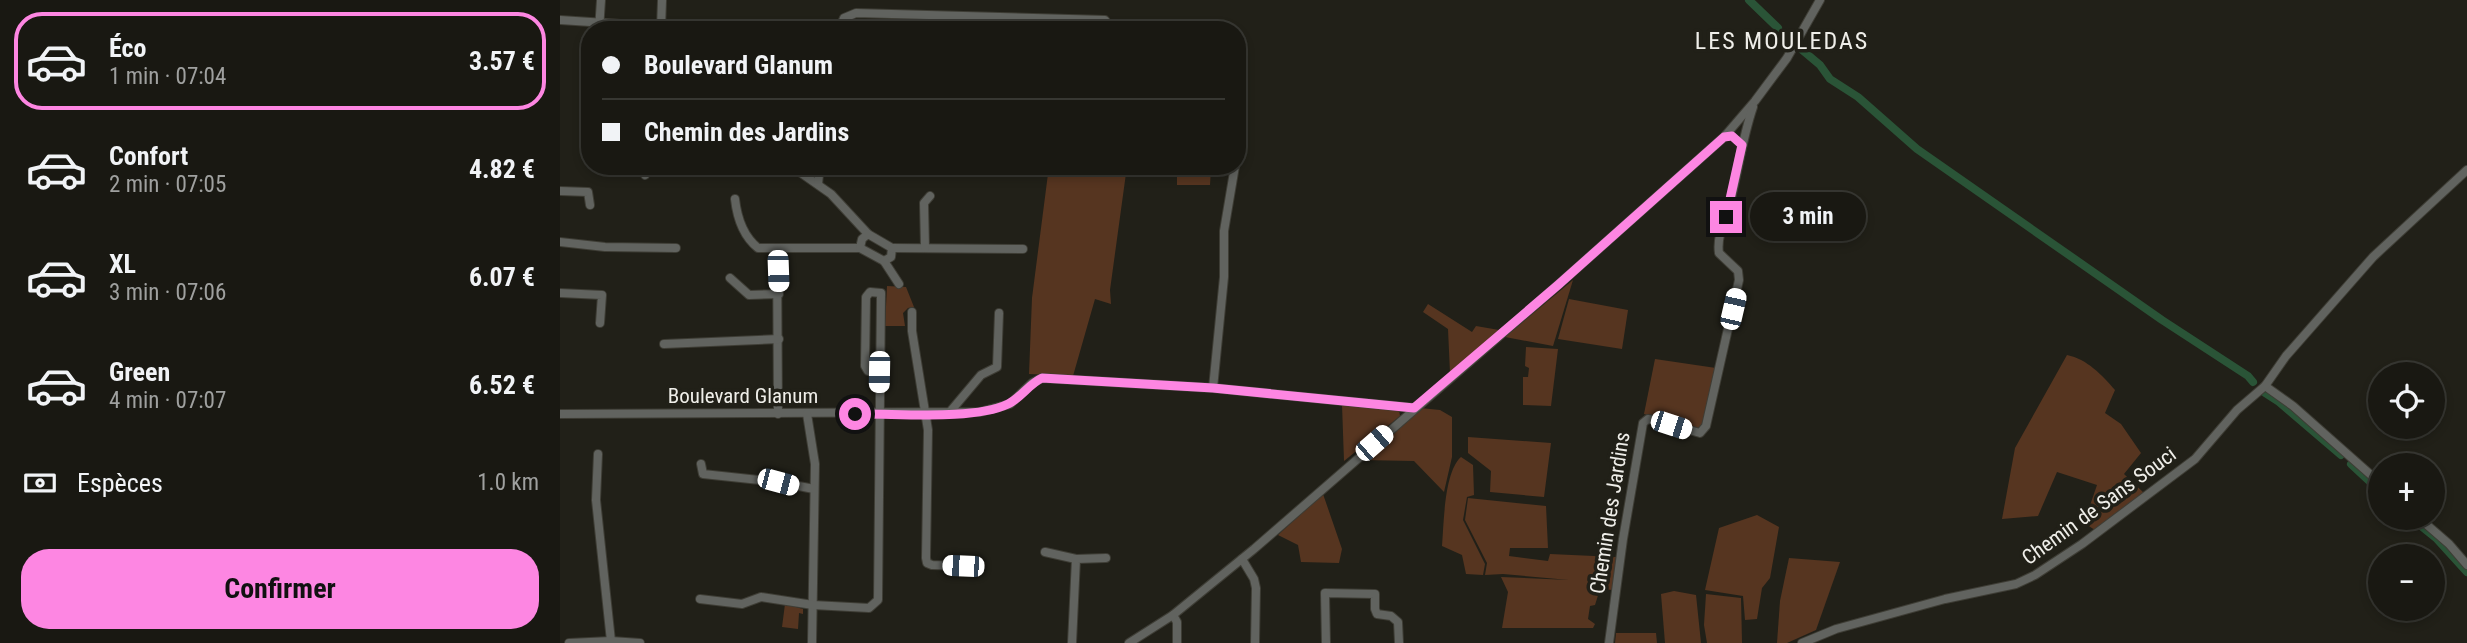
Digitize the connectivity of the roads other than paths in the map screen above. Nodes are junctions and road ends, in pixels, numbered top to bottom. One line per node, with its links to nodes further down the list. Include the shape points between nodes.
1 (601, 0): 5 (street)
2 (662, 0): 6 (street)
3 (1820, 0): 10 (street, via 1787,58)
4 (560, 20): 9 (street)
5 (599, 21)
6 (661, 21)
7 (843, 21): 8 (street, via 856,13)
8 (1106, 21)
9 (581, 23)
10 (1755, 101): 11 (street); 12 (street, Chemin des Jardins)
11 (1724, 137): 12 (street, via 1732,136); 43 (street)
12 (1742, 145): 74 (street, Chemin des Jardins, via 1718,250 1738,271 1739,280 1706,426 1700,433 1654,419 1643,423)
13 (2467, 170): 41 (street, Chemin de Sans Souci, via 2373,257)
14 (804, 175): 17 (street)
15 (819, 175): 17 (street)
16 (1233, 175): 42 (street, via 1224,231)
17 (818, 184): 22 (street)
18 (560, 191): 21 (street, via 588,192)
19 (929, 196): 28 (street, via 924,203)
20 (735, 199): 25 (street, via 736,215 750,241 758,248)
21 (590, 205)
22 (868, 234): 26 (street); 27 (street)
23 (560, 242): 24 (street)
24 (676, 248)
25 (777, 248): 26 (street); 34 (street)
26 (860, 248): 30 (street)
27 (892, 248): 28 (street); 30 (street, via 891,257)
28 (925, 248): 29 (street)
29 (1023, 249)
30 (884, 261): 32 (street)
31 (730, 278): 34 (street, via 748,295)
32 (899, 284)
33 (560, 293): 37 (street, via 602,295)
34 (779, 294): 38 (street)
35 (912, 312): 45 (street)
36 (999, 313): 46 (street, via 997,367 981,374)
37 (600, 323)
38 (779, 339): 39 (street); 48 (street)
39 (664, 344)
40 (879, 372): 40 (street, via 881,293 870,292 866,297 864,366); 44 (street)
41 (2265, 386): 52 (street); 75 (street, Chemin de Sans Souci, via 2237,410 2195,459 2035,575 1997,590 1836,629)
42 (1213, 388): 43 (street, Boulevard Glanum); 46 (street, Boulevard Glanum, via 1042,378 1010,404)
43 (1414, 408): 58 (street)
44 (879, 413): 45 (street, Boulevard Glanum); 49 (street, Boulevard Glanum); 62 (street, via 878,600 869,608)
45 (925, 413): 46 (street, Boulevard Glanum); 60 (street, via 927,563)
46 (950, 413)
47 (560, 414): 48 (street, Boulevard Glanum)
48 (778, 414): 49 (street, Boulevard Glanum)
49 (807, 414): 53 (street)
50 (598, 454): 64 (street, via 596,500)
51 (701, 464): 53 (street, via 704,474)
52 (2368, 472)
53 (814, 489): 62 (street)
54 (2433, 530): 59 (street)
55 (1045, 552): 56 (street)
56 (1076, 558): 57 (street); 68 (street)
57 (1106, 558)
58 (1242, 559): 63 (street); 71 (street, via 1256,588)
59 (2467, 565)
60 (963, 566)
61 (700, 599): 62 (street, via 742,604 761,597)
62 (813, 606): 67 (street)
63 (1174, 615): 69 (street); 70 (street)
64 (611, 640): 65 (street); 66 (street)
65 (569, 643)
66 (640, 643)
67 (812, 643)
68 (1072, 643)
69 (1129, 643)
70 (1177, 643)
71 (1255, 643)
72 (1325, 643): 73 (street, via 1325,593 1376,594 1377,614 1398,622)
73 (1399, 643)
74 (1609, 643)
75 (1802, 643)

